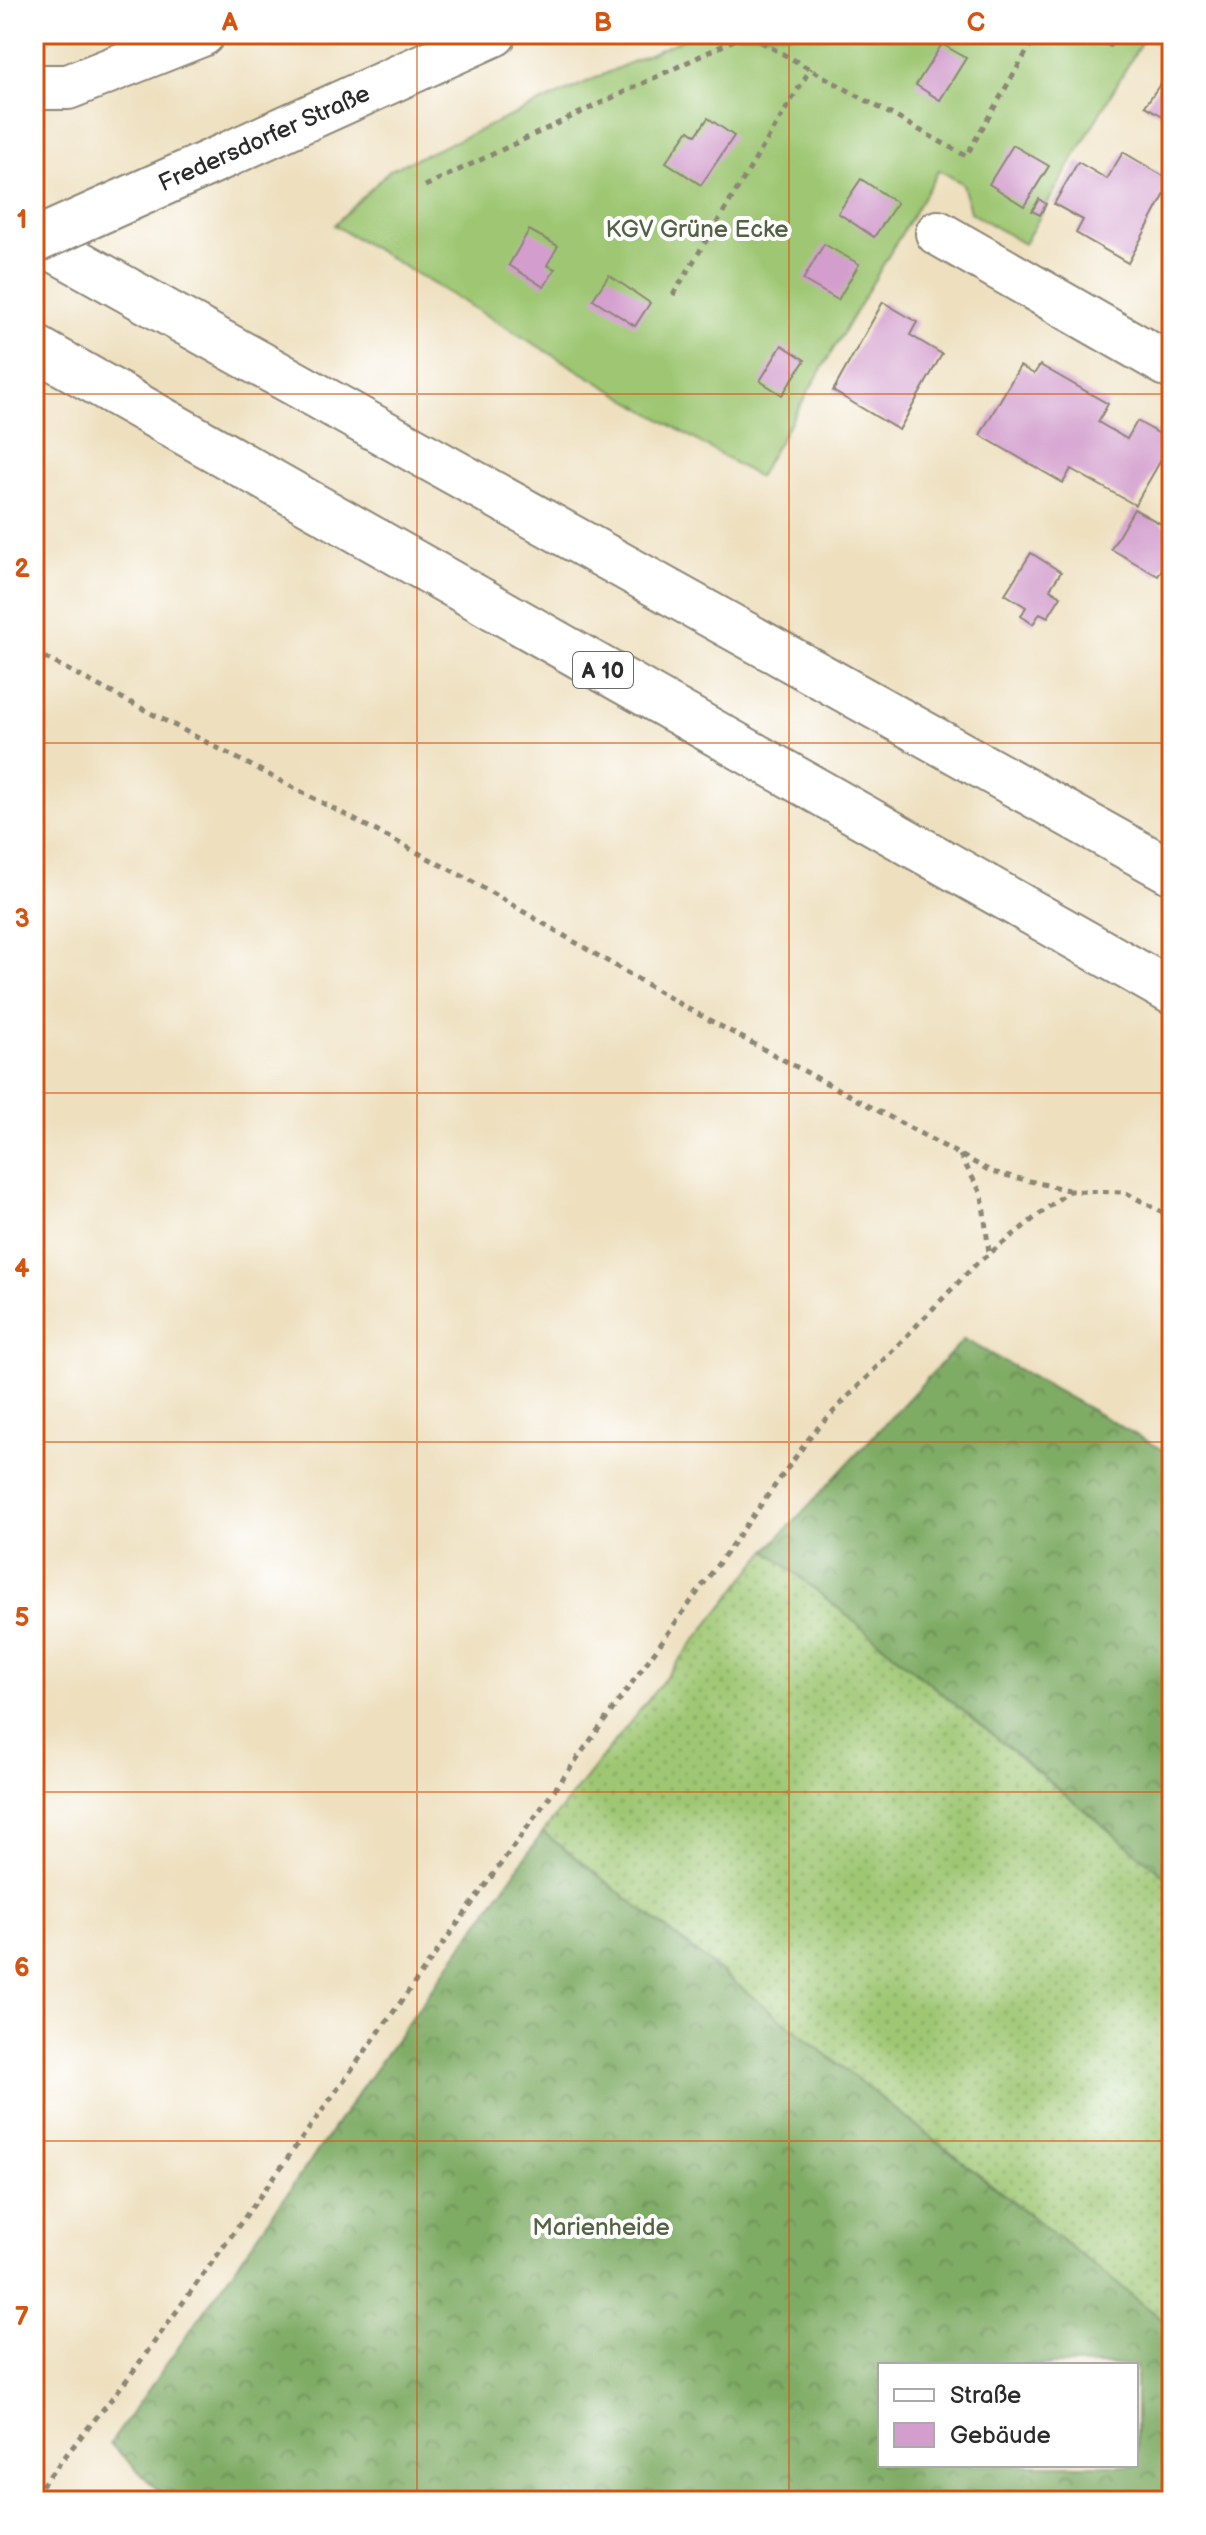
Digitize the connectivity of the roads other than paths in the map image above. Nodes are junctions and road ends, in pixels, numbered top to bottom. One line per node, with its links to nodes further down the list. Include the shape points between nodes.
1 (202, 34): 3 (main road, via 68,87)
2 (494, 34): 5 (main road, Fredersdorfer Straße, bridge)
3 (34, 87)
4 (938, 233): 7 (main road)
5 (34, 240): 8 (main road)
6 (34, 347): 9 (main road, A 10)
7 (1172, 367)
8 (1172, 872)
9 (1172, 992)

